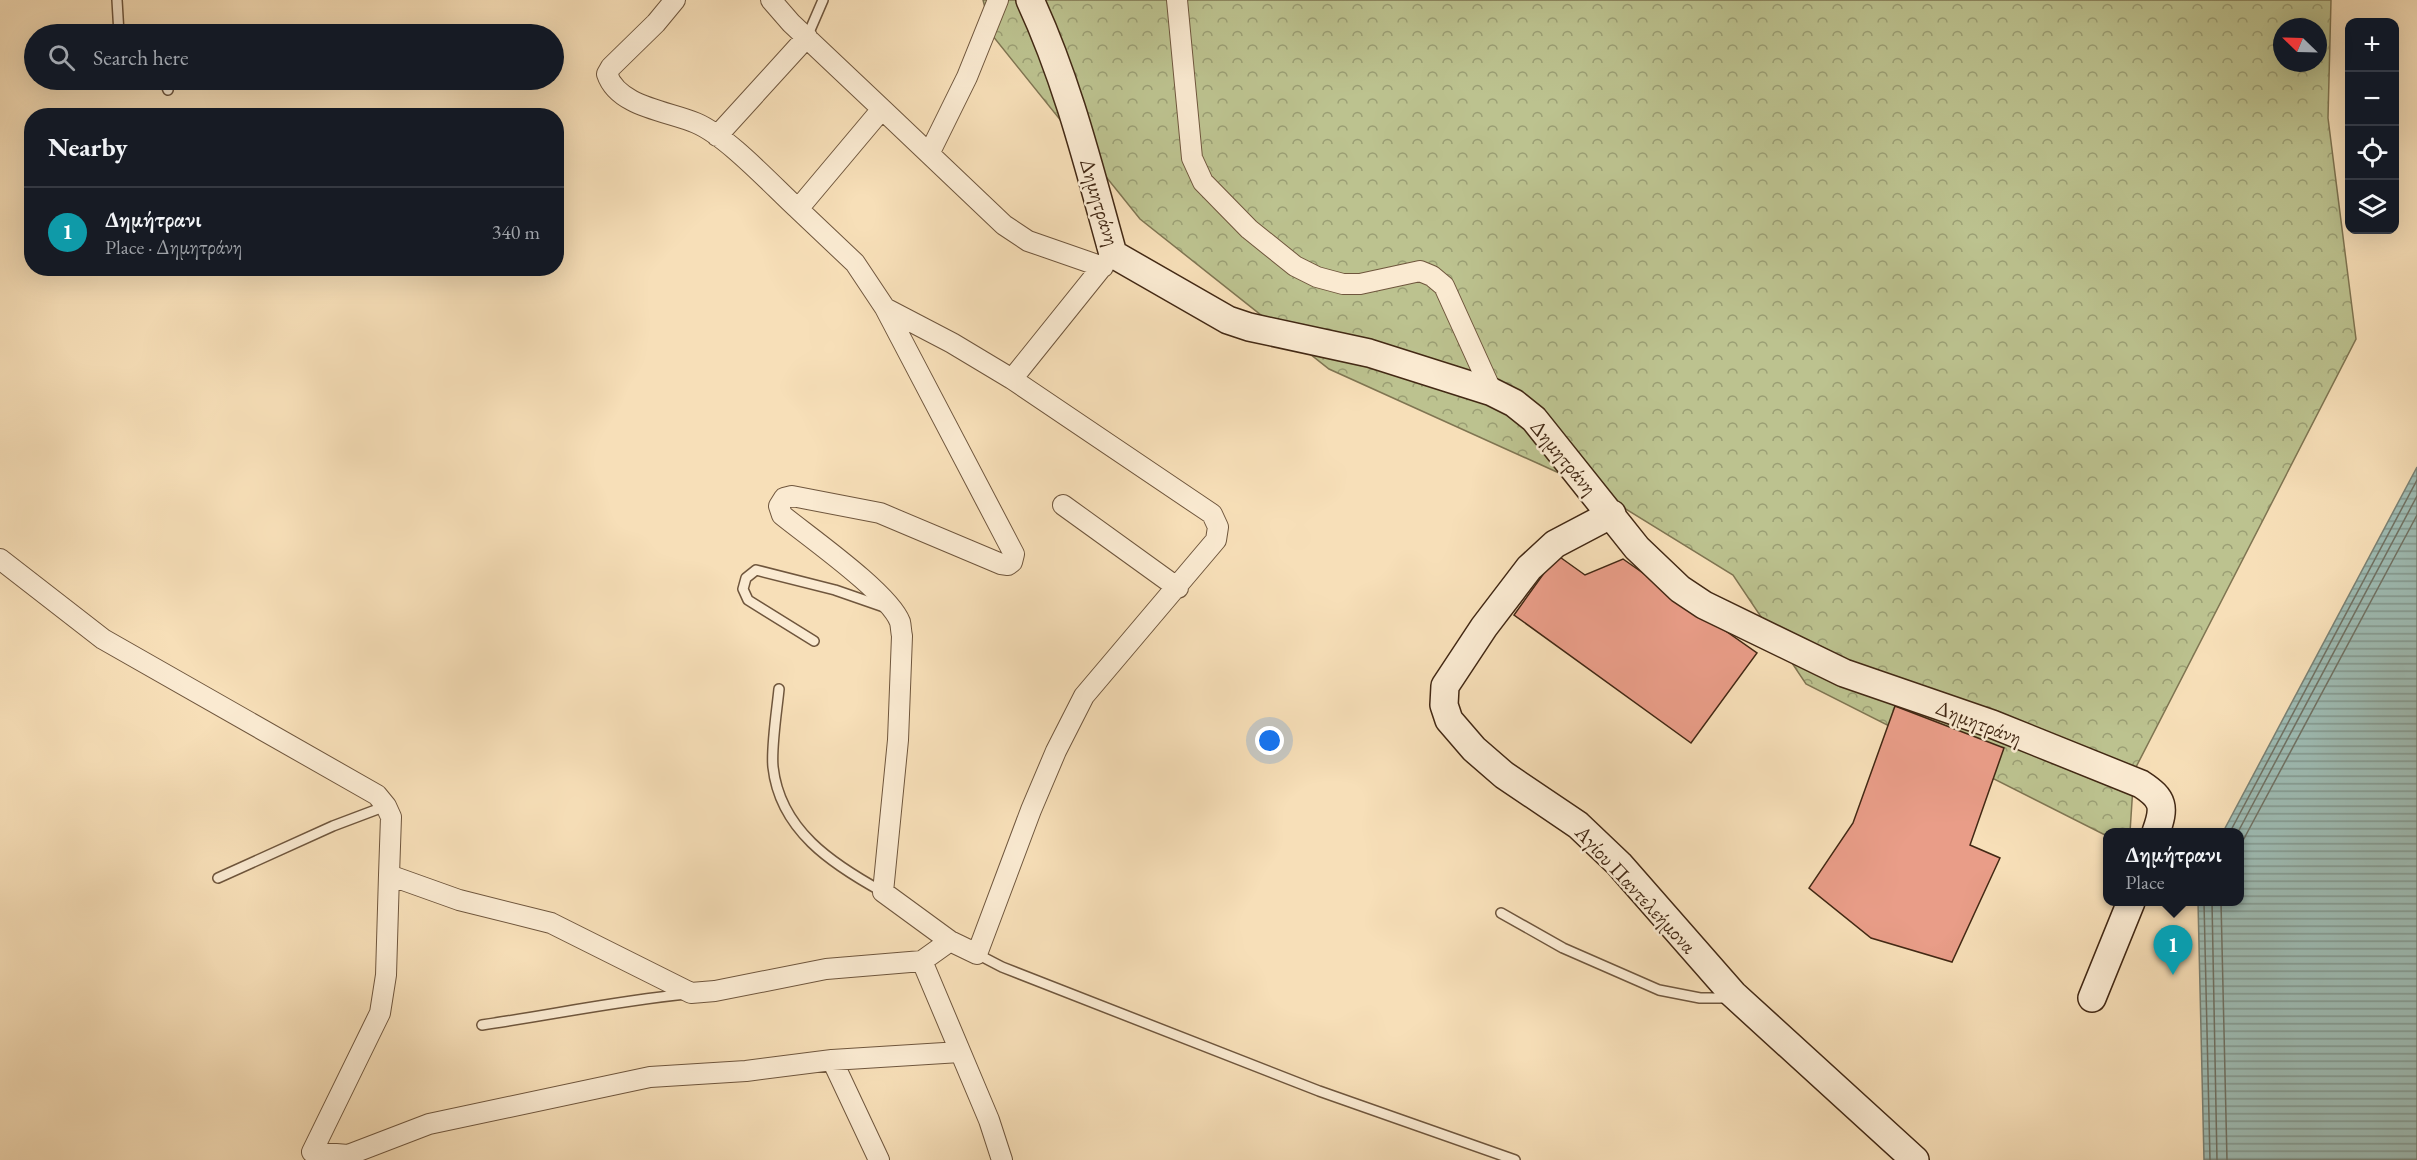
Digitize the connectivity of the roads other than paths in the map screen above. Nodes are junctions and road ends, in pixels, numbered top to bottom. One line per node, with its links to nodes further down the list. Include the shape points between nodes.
1 (117, 0): 8 (lane)
2 (675, 0): 11 (street, via 611,67 607,74 610,84 627,98 698,124)
3 (771, 0): 9 (street)
4 (823, 0): 9 (lane)
5 (998, 0): 12 (street, via 967,77)
6 (1030, 0): 14 (street, Δημητράνη, via 1072,104)
7 (1177, 0): 17 (street, via 1192,158 1203,182 1249,229 1295,266 1317,277 1360,284 1420,271 1432,276 1444,286)
8 (118, 24)
9 (807, 37): 10 (street); 11 (street)
10 (882, 109): 12 (street); 13 (street)
11 (717, 136): 13 (street)
12 (930, 152): 14 (street, via 1004,225 1028,241)
13 (798, 209): 15 (street, via 855,263)
14 (1108, 260): 16 (street); 17 (street, Δημητράνη, via 1239,323 1370,353)
15 (885, 308): 16 (street); 22 (street, via 1014,554 1012,562 1002,564 880,513 792,496 784,498 779,506 782,515 861,578)
16 (1012, 379): 21 (street, via 1212,514 1218,527 1216,540)
17 (1492, 392): 19 (street, Δημητράνη, via 1534,419)
18 (1064, 505): 21 (street)
19 (1612, 514): 26 (street, Δημητράνη, via 1637,548 1680,589 1714,610 1844,673 1992,724 2141,784 2154,792 2161,803); 36 (street, Αγίου Παντελεήμονα, via 1555,544 1529,568 1445,686 1444,705 1449,720 1474,749 1504,775 1578,825 1619,864)
20 (0, 559): 25 (street, via 103,639 376,795)
21 (1178, 588): 33 (street, via 1084,696 1056,751)
22 (892, 609): 23 (lane, via 756,570 746,578 743,589 748,600); 29 (street, via 902,636 898,740)
23 (814, 641)
24 (779, 689): 29 (lane, via 773,766 784,810 810,843)
25 (386, 806): 27 (street, via 391,817); 28 (lane)
26 (2158, 828)
27 (389, 876): 35 (street, via 459,900 551,923); 41 (street, via 386,975 380,1013)
28 (218, 878)
29 (884, 892): 32 (street)
30 (2129, 906): 37 (street)
31 (1501, 914): 36 (lane, via 1563,948 1659,990 1700,998)
32 (950, 940): 33 (street); 34 (street)
33 (977, 954): 44 (lane, via 1319,1091)
34 (922, 961): 35 (street, via 826,969); 39 (street)
35 (691, 993): 38 (lane)
36 (1737, 998): 45 (street, Αγίου Παντελεήμονα)
37 (2092, 998)
38 (482, 1025)
39 (960, 1052): 40 (street); 43 (street)
40 (832, 1060): 41 (street, via 650,1077 429,1124 348,1155); 42 (street)
41 (312, 1156)
42 (879, 1160)
43 (1002, 1160)
44 (1515, 1160)
45 (1915, 1160)

